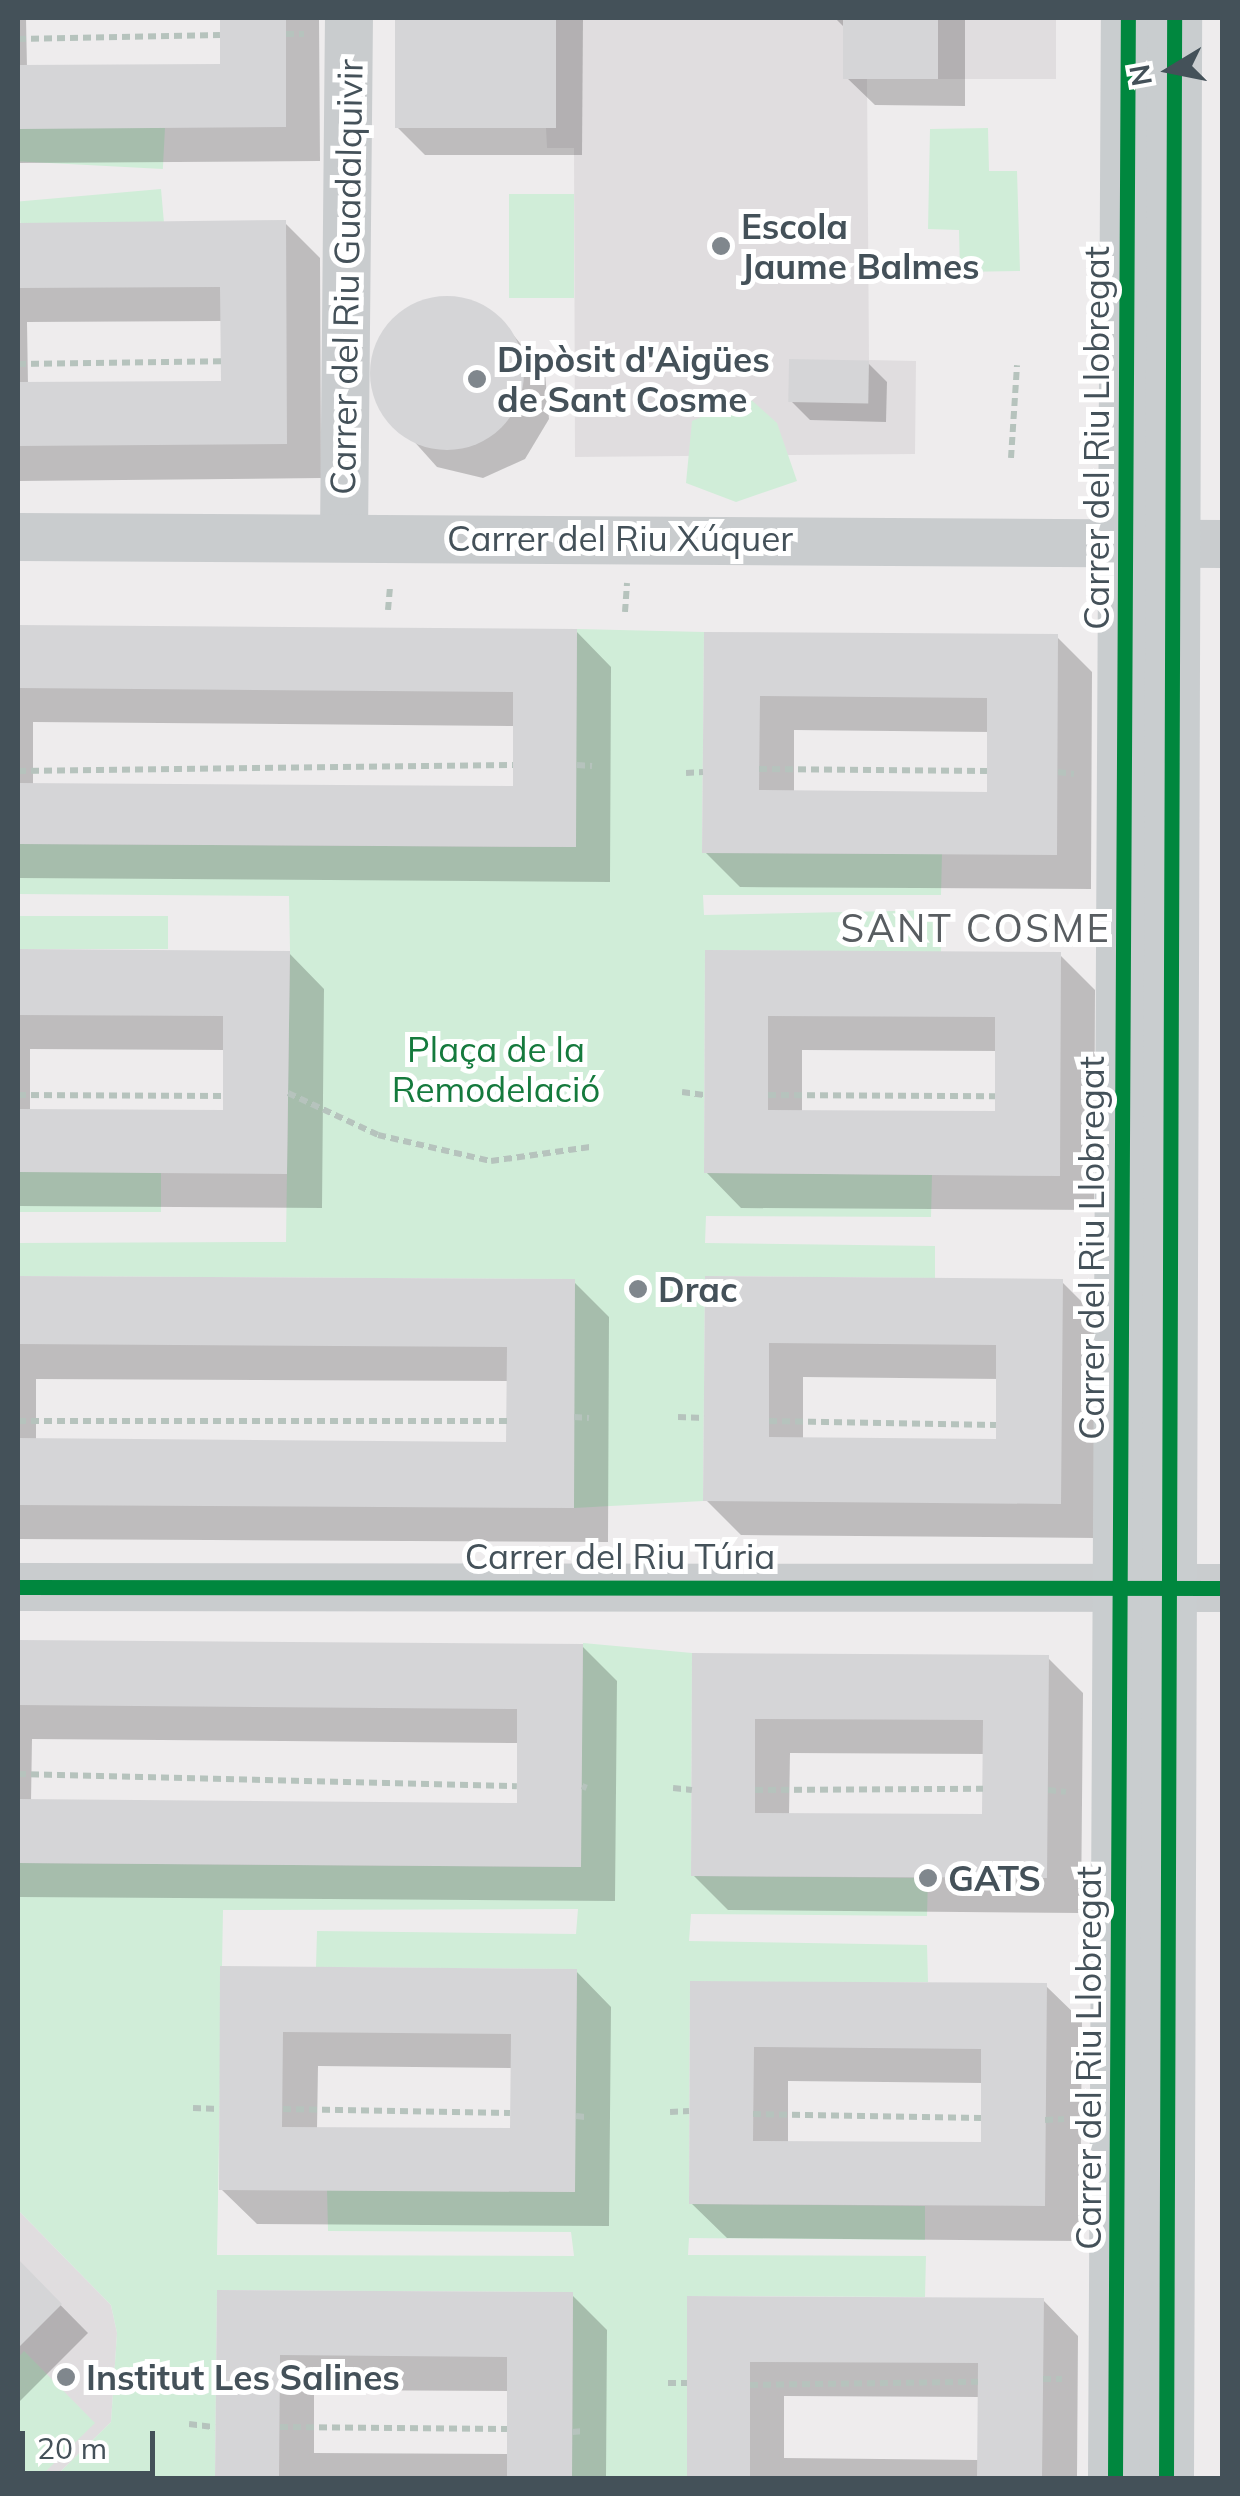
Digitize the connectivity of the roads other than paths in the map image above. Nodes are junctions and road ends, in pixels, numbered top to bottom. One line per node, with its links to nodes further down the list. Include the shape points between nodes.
1 (349, 18): 4 (street, Carrer del Riu Guadalquivir)
2 (1128, 18): 6 (street, Carrer del Riu Llobregat)
3 (1174, 18): 6 (street, Carrer del Riu Llobregat)
4 (344, 536): 5 (street, Carrer del Riu Xúquer); 6 (street, Carrer del Riu Xúquer)
5 (18, 537)
6 (1174, 544): 7 (street, Carrer del Riu Llobregat)
7 (1143, 1585): 8 (street, Carrer del Riu Túria); 9 (street, Carrer del Riu Túria); 10 (street, Carrer del Riu Llobregat); 11 (street, Carrer del Riu Llobregat)
8 (18, 1587)
9 (1222, 1588)
10 (1115, 2478)
11 (1166, 2478)

